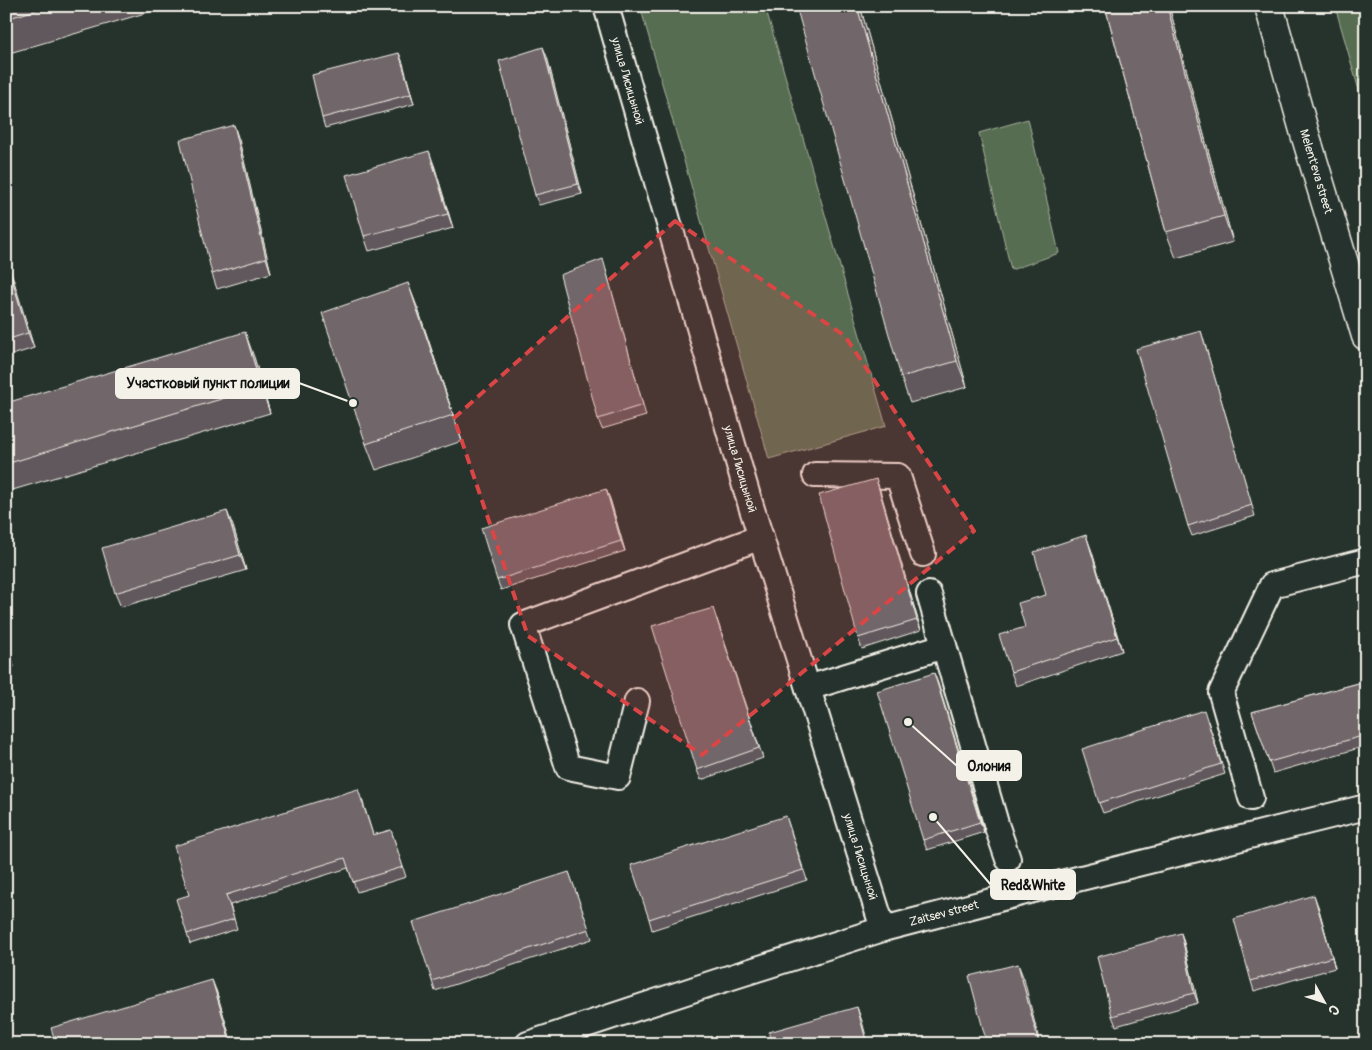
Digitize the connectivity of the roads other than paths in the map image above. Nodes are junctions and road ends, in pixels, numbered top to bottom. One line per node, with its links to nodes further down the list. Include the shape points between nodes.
1 (606, 6): 5 (street, улица Лисицыной)
2 (1269, 6): 3 (main road, Melent'eva street)
3 (1366, 336)
4 (815, 475): 6 (street, via 898,476)
5 (761, 537): 10 (street, улица Лисицыной); 11 (street, via 523,625 568,767 618,777)
6 (923, 554)
7 (1366, 561): 12 (street, via 1272,585 1222,693)
8 (929, 594): 9 (street)
9 (944, 646): 10 (street); 14 (street)
10 (808, 688): 15 (street, улица Лисицыной)
11 (637, 701)
12 (1251, 798)
13 (1366, 807): 15 (street, Zaitsev street)
14 (1008, 859)
15 (883, 929): 16 (street, Zaitsev street)
16 (528, 1044)

